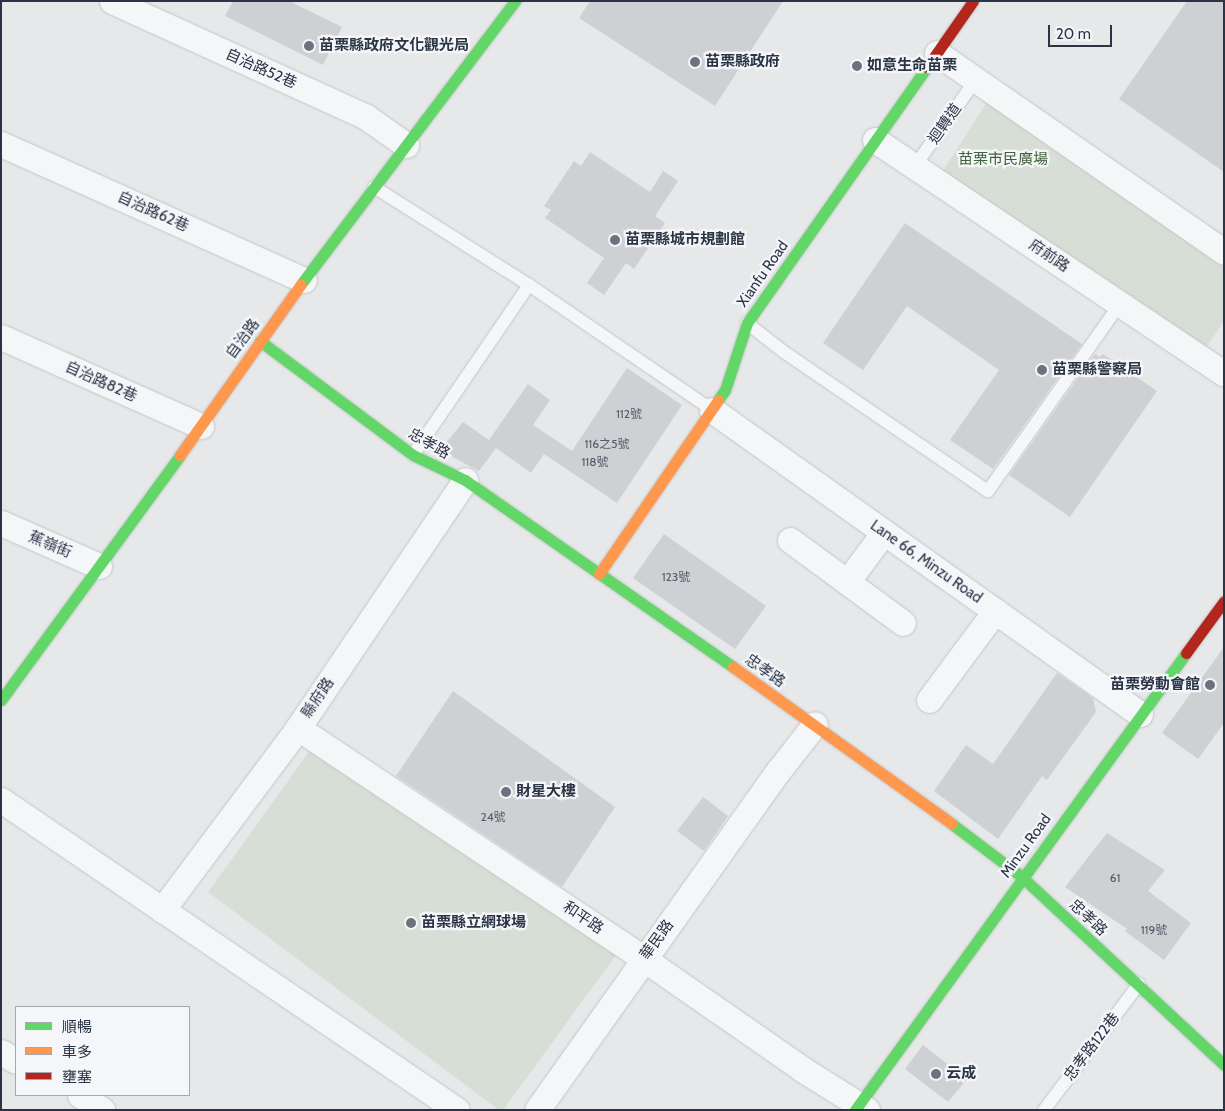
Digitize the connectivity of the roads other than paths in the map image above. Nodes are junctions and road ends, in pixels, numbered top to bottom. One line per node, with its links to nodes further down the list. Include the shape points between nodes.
1 (112, 1): 8 (street, 自治路52巷, via 366,116)
2 (515, 1): 8 (street, 自治路)
3 (974, 1): 4 (street, Xianfu Road)
4 (937, 53): 5 (street); 6 (street, Xianfu Road)
5 (975, 81): 9 (lane, 迴轉道); 11 (street)
6 (875, 140): 9 (street, 府前路); 15 (street, Xianfu Road)
7 (1, 144): 12 (street, 自治路62巷)
8 (406, 145): 10 (street, 自治路)
9 (915, 166): 14 (street, 府前路)
10 (374, 187): 12 (street, 自治路); 13 (lane)
11 (1224, 252)
12 (304, 280): 17 (street, 自治路)
13 (529, 285): 19 (lane); 21 (lane)
14 (1120, 304): 15 (lane, via 988,491); 18 (street, 府前路)
15 (747, 324): 19 (street, Xianfu Road, via 726,390)
16 (1, 337): 20 (street, 自治路82巷)
17 (260, 341): 20 (street, 自治路); 21 (street, 忠孝路)
18 (1224, 374)
19 (712, 410): 24 (street, Lane 66, Minzu Road); 27 (street, Xianfu Road)
20 (201, 426): 26 (street, 自治路)
21 (413, 454): 22 (street, 忠孝路)
22 (465, 480): 27 (street, 忠孝路); 36 (street, 縣府路)
23 (1, 524): 26 (street, 蕉嶺街)
24 (884, 532): 28 (street); 30 (street, Lane 66, Minzu Road)
25 (790, 540): 28 (street)
26 (99, 566): 32 (street, 自治路)
27 (599, 574): 35 (street, 忠孝路)
28 (847, 582): 31 (street)
29 (1224, 601): 34 (street, Minzu Road)
30 (995, 611): 33 (street); 34 (street, Lane 66, Minzu Road)
31 (903, 624)
32 (1, 700)
33 (929, 700)
34 (1140, 714): 38 (street, Minzu Road)
35 (815, 724): 38 (street, 忠孝路); 40 (street, 華民路)
36 (298, 728): 39 (street, 縣府路); 40 (street, 和平路)
37 (1, 800): 39 (street)
38 (1022, 877): 41 (street, 忠孝路); 43 (street, Minzu Road)
39 (162, 910): 44 (street)
40 (644, 959): 43 (street, 和平路); 45 (street, 華民路)
41 (1139, 984): 42 (street, 忠孝路); 46 (lane, 忠孝路122巷)
42 (1224, 1065)
43 (860, 1108)
44 (457, 1110)
45 (537, 1110)
46 (1044, 1110)

